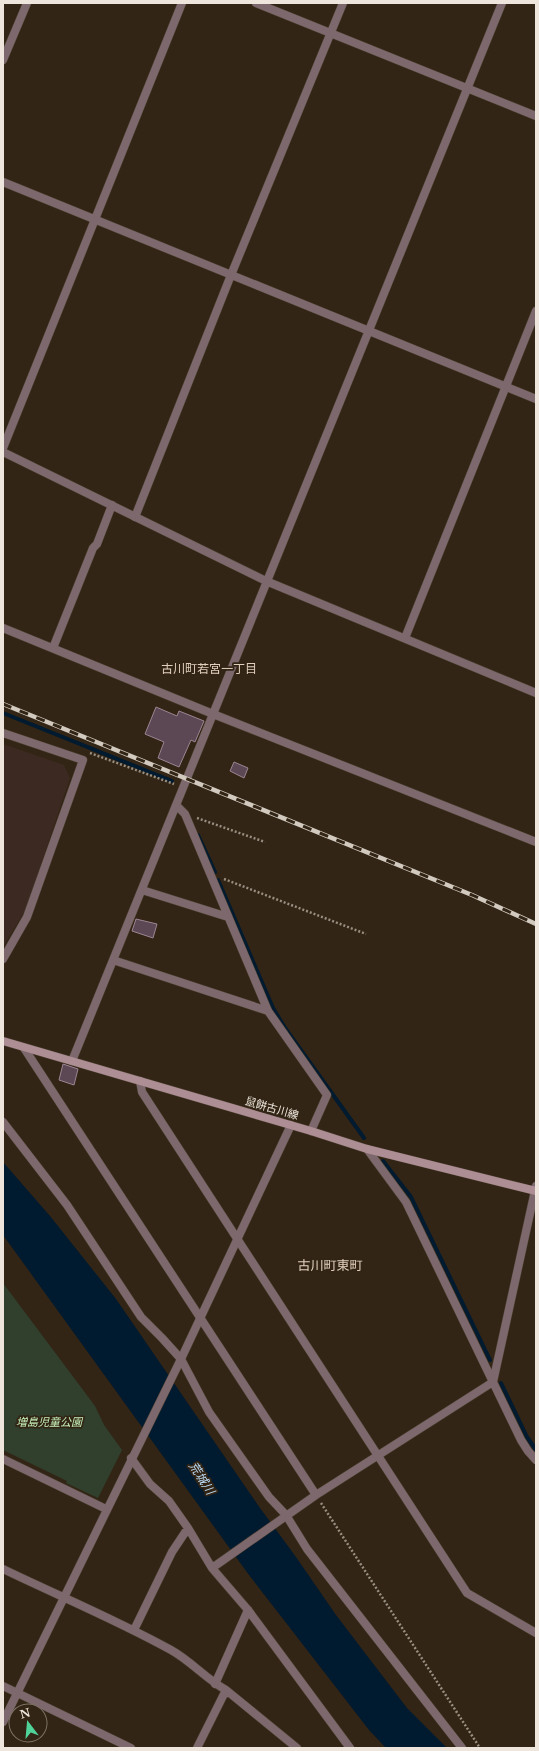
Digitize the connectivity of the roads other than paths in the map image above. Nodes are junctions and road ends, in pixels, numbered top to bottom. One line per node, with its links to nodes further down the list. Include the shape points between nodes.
1 (26, 3): 7 (street)
2 (182, 3): 11 (street)
3 (256, 3): 6 (street)
4 (343, 3): 6 (street)
5 (502, 3): 8 (street)
6 (331, 33): 8 (street); 12 (street)
7 (3, 60)
8 (467, 88): 9 (street); 14 (street)
9 (536, 116)
10 (3, 182): 11 (street)
11 (95, 220): 12 (street); 17 (street)
12 (231, 275): 14 (street); 20 (street)
13 (536, 311): 15 (street)
14 (369, 331): 15 (street); 21 (street)
15 (505, 386): 16 (street); 23 (street)
16 (536, 399)
17 (3, 448)
18 (3, 452): 19 (street)
19 (112, 505): 20 (street); 24 (street)
20 (135, 517): 21 (street)
21 (266, 581): 23 (street); 26 (street)
22 (3, 628): 24 (street)
23 (405, 638): 25 (street)
24 (53, 648): 26 (street)
25 (536, 693)
26 (213, 714): 28 (street); 29 (street)
27 (3, 733): 32 (street, via 83,760 27,917)
28 (176, 805): 30 (street); 31 (street, via 185,814)
29 (536, 842)
30 (142, 890): 31 (street); 33 (street)
31 (228, 917): 34 (street)
32 (3, 959)
33 (113, 960): 34 (street); 37 (street)
34 (268, 1011): 41 (street, via 327,1095)
35 (3, 1042): 36 (main road, 鼠餅古川線)
36 (24, 1048): 37 (main road, 鼠餅古川線); 45 (street)
37 (72, 1061): 38 (main road, 鼠餅古川線)
38 (140, 1081): 40 (main road, 鼠餅古川線); 44 (street, via 142,1092)
39 (3, 1122): 46 (street, via 66,1206 141,1317 162,1338)
40 (291, 1125): 41 (main road, 鼠餅古川線); 44 (street)
41 (311, 1131): 42 (main road, 鼠餅古川線)
42 (367, 1149): 43 (main road, 鼠餅古川線); 47 (street, via 406,1202)
43 (536, 1189): 47 (street)
44 (237, 1240): 45 (street); 48 (street)
45 (199, 1316): 46 (street); 52 (street)
46 (179, 1362): 49 (street); 54 (street, via 209,1412 269,1497)
47 (493, 1382): 48 (street); 51 (street, via 521,1440)
48 (378, 1456): 52 (street); 61 (street, via 467,1593)
49 (131, 1458): 53 (street); 55 (street, via 150,1484 169,1501)
50 (3, 1459): 53 (street)
51 (536, 1460)
52 (316, 1495): 54 (street)
53 (106, 1509): 58 (street)
54 (286, 1515): 56 (street); 71 (street, via 307,1549)
55 (188, 1528): 56 (street); 60 (street, via 172,1552)
56 (212, 1568): 59 (street)
57 (3, 1569): 58 (street)
58 (64, 1598): 60 (street); 65 (street)
59 (248, 1610): 62 (street); 70 (street)
60 (134, 1630): 62 (street, via 173,1652)
61 (536, 1633)
62 (215, 1684): 64 (street)
63 (3, 1686): 65 (street)
64 (226, 1690): 68 (street); 69 (street)
65 (17, 1692): 66 (street); 67 (street)
66 (3, 1722)
67 (131, 1748)
68 (197, 1748)
69 (297, 1748)
70 (350, 1748)
71 (462, 1748)

